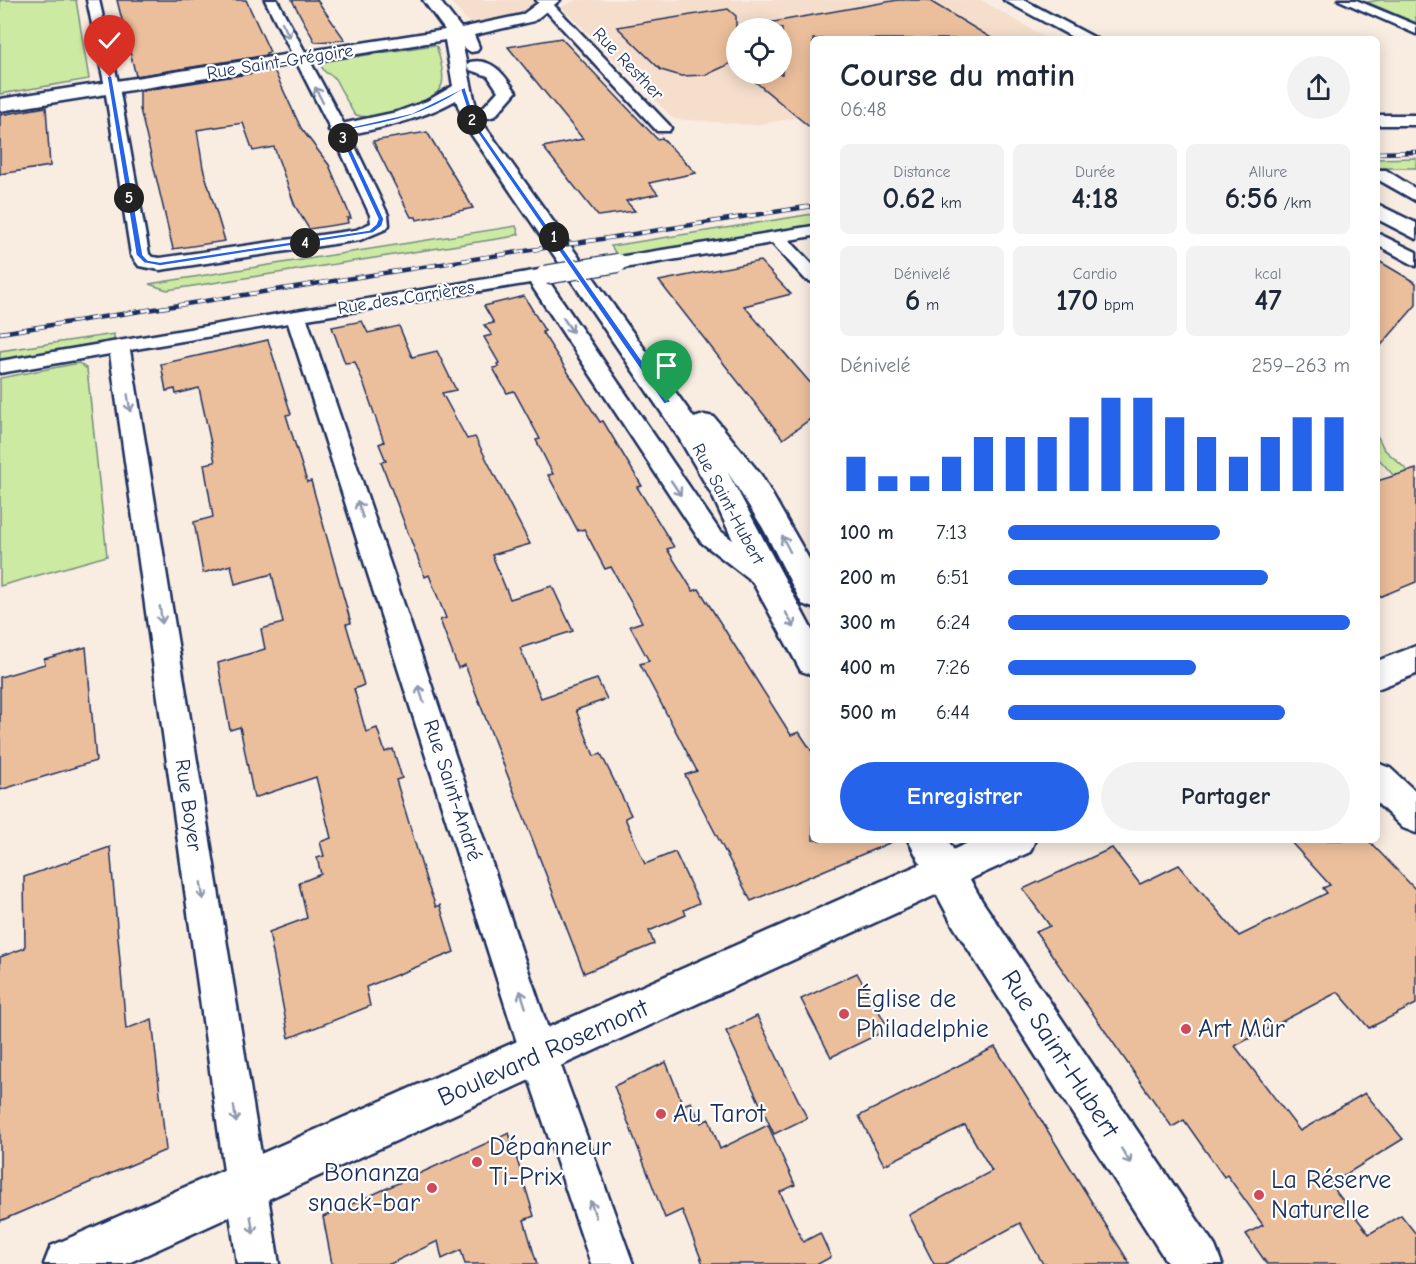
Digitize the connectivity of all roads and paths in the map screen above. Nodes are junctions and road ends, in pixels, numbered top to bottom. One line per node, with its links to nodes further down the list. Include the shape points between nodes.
1 (93, 0): 13 (street)
2 (271, 0): 11 (street, one-way to 11)
3 (431, 0): 8 (street)
4 (1345, 0): 7 (street)
5 (1014, 1): 9 (street); 10 (street)
6 (547, 2): 8 (street, Rue Saint-Grégoire, via 521,21); 17 (street, Rue Resther)
7 (1416, 30)
8 (457, 34): 11 (street, Rue Saint-Grégoire); 12 (street, Rue Saint-Hubert, via 453,41); 37 (street, Rue Saint-Hubert, one-way to 8, via 751,482 715,438 493,130 488,112 507,92 494,72 476,66 468,38)
9 (1068, 36)
10 (1083, 36)
11 (301, 59): 13 (street, Rue Saint-Grégoire); 18 (street, one-way to 11)
12 (463, 88): 18 (street, via 414,115); 36 (street, Rue Saint-Hubert, via 465,104 475,125 707,459)
13 (111, 89): 14 (street, Rue Saint-Grégoire); 18 (street, via 140,255 150,263 171,264 360,235 375,229 381,222 379,215)
14 (0, 105)
15 (1380, 120): 16 (street)
16 (1416, 120)
17 (663, 128)
18 (339, 130)
19 (1408, 173): 20 (street)
20 (1380, 174)
21 (1380, 175): 22 (street)
22 (1416, 196)
23 (1380, 201): 25 (street)
24 (1380, 212): 27 (street)
25 (1416, 220)
26 (810, 231): 28 (street, Rue des Carrières)
27 (1416, 232)
28 (776, 237): 31 (street); 32 (street, Rue des Carrières, bridge)
29 (1380, 240): 30 (street)
30 (1416, 260)
31 (810, 273)
32 (540, 276): 33 (street, Rue des Carrières); 36 (street, Rue Saint-Hubert, one-way to 36, via 710,536)
33 (296, 316): 34 (street, Rue des Carrières); 45 (street, Rue Saint-André, one-way to 33)
34 (119, 345): 35 (street, Rue des Carrières); 46 (street, Rue Boyer, one-way to 46)
35 (0, 367)
36 (767, 579): 38 (street, Rue Saint-Hubert, one-way to 38)
37 (810, 590)
38 (810, 657)
39 (1416, 659): 40 (street)
40 (1380, 675)
41 (1380, 781): 42 (street)
42 (1416, 816)
43 (1001, 843): 44 (street, Boulevard Rosemont)
44 (936, 856): 45 (street, Boulevard Rosemont); 50 (street, Rue Saint-Hubert, one-way to 50, via 968,914)
45 (539, 1054): 46 (street, Boulevard Rosemont); 49 (street, Rue Saint-André, one-way to 45)
46 (246, 1186): 47 (street, Boulevard Rosemont); 48 (street, Rue Boyer, one-way to 48)
47 (69, 1264)
48 (258, 1264)
49 (612, 1264)
50 (1197, 1264)

